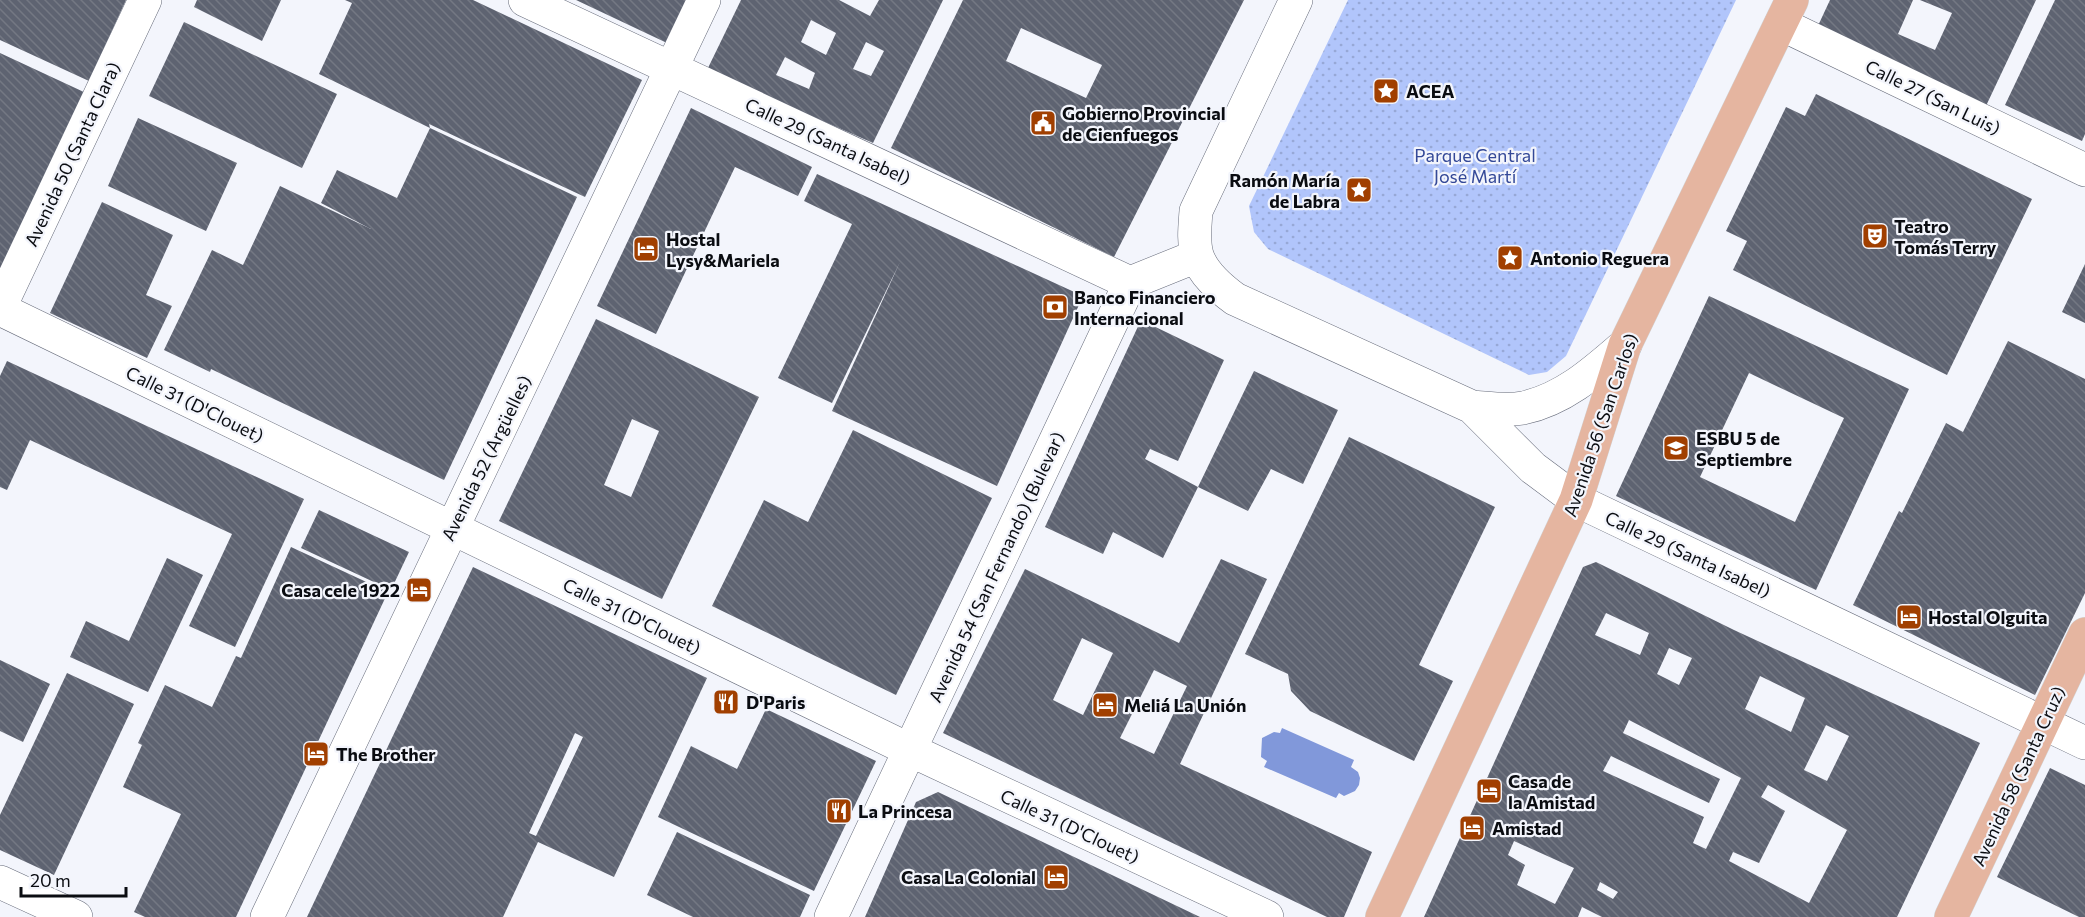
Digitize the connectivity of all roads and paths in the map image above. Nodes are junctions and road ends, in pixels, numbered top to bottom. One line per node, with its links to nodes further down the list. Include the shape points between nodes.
1 (145, 0): 10 (street, Avenida 50 (Santa Clara))
2 (525, 0): 6 (street, Calle 29 (Santa Isabel))
3 (704, 0): 6 (street, Avenida 52 (Argüelles))
4 (1296, 0): 8 (street, via 1196,211)
5 (1787, 12): 7 (street, Calle 27 (San Luis)); 11 (main road, Avenida 56 (San Carlos))
6 (672, 68): 9 (street, Calle 29 (Santa Isabel)); 14 (street, Avenida 52 (Argüelles))
7 (2085, 170)
8 (1197, 256): 9 (street); 12 (street, Calle 29 (Santa Isabel), via 1215,284 1235,299)
9 (1130, 283): 18 (street, Avenida 54 (San Fernando) (Bulevar))
10 (0, 308): 14 (street, Calle 31 (D'Clouet))
11 (1625, 345): 12 (street, via 1555,398 1521,408); 13 (main road, Avenida 56 (San Carlos))
12 (1472, 407): 13 (street, Calle 29 (Santa Isabel), via 1533,468)
13 (1576, 500): 16 (street, Calle 29 (Santa Isabel)); 24 (main road, Avenida 56 (San Carlos))
14 (452, 529): 18 (street, Calle 31 (D'Clouet)); 21 (street, Avenida 52 (Argüelles))
15 (2085, 634): 16 (main road, Avenida 58 (Santa Cruz))
16 (2043, 723): 17 (street, Calle 29 (Santa Isabel)); 25 (main road, Avenida 58 (Santa Cruz))
17 (2085, 743)
18 (910, 750): 22 (street, Avenida 54 (San Fernando) (Bulevar)); 23 (street, Calle 31 (D'Clouet))
19 (0, 882): 20 (street)
20 (76, 917)
21 (267, 917)
22 (831, 917)
23 (1267, 917)
24 (1382, 917)
25 (1951, 917)

